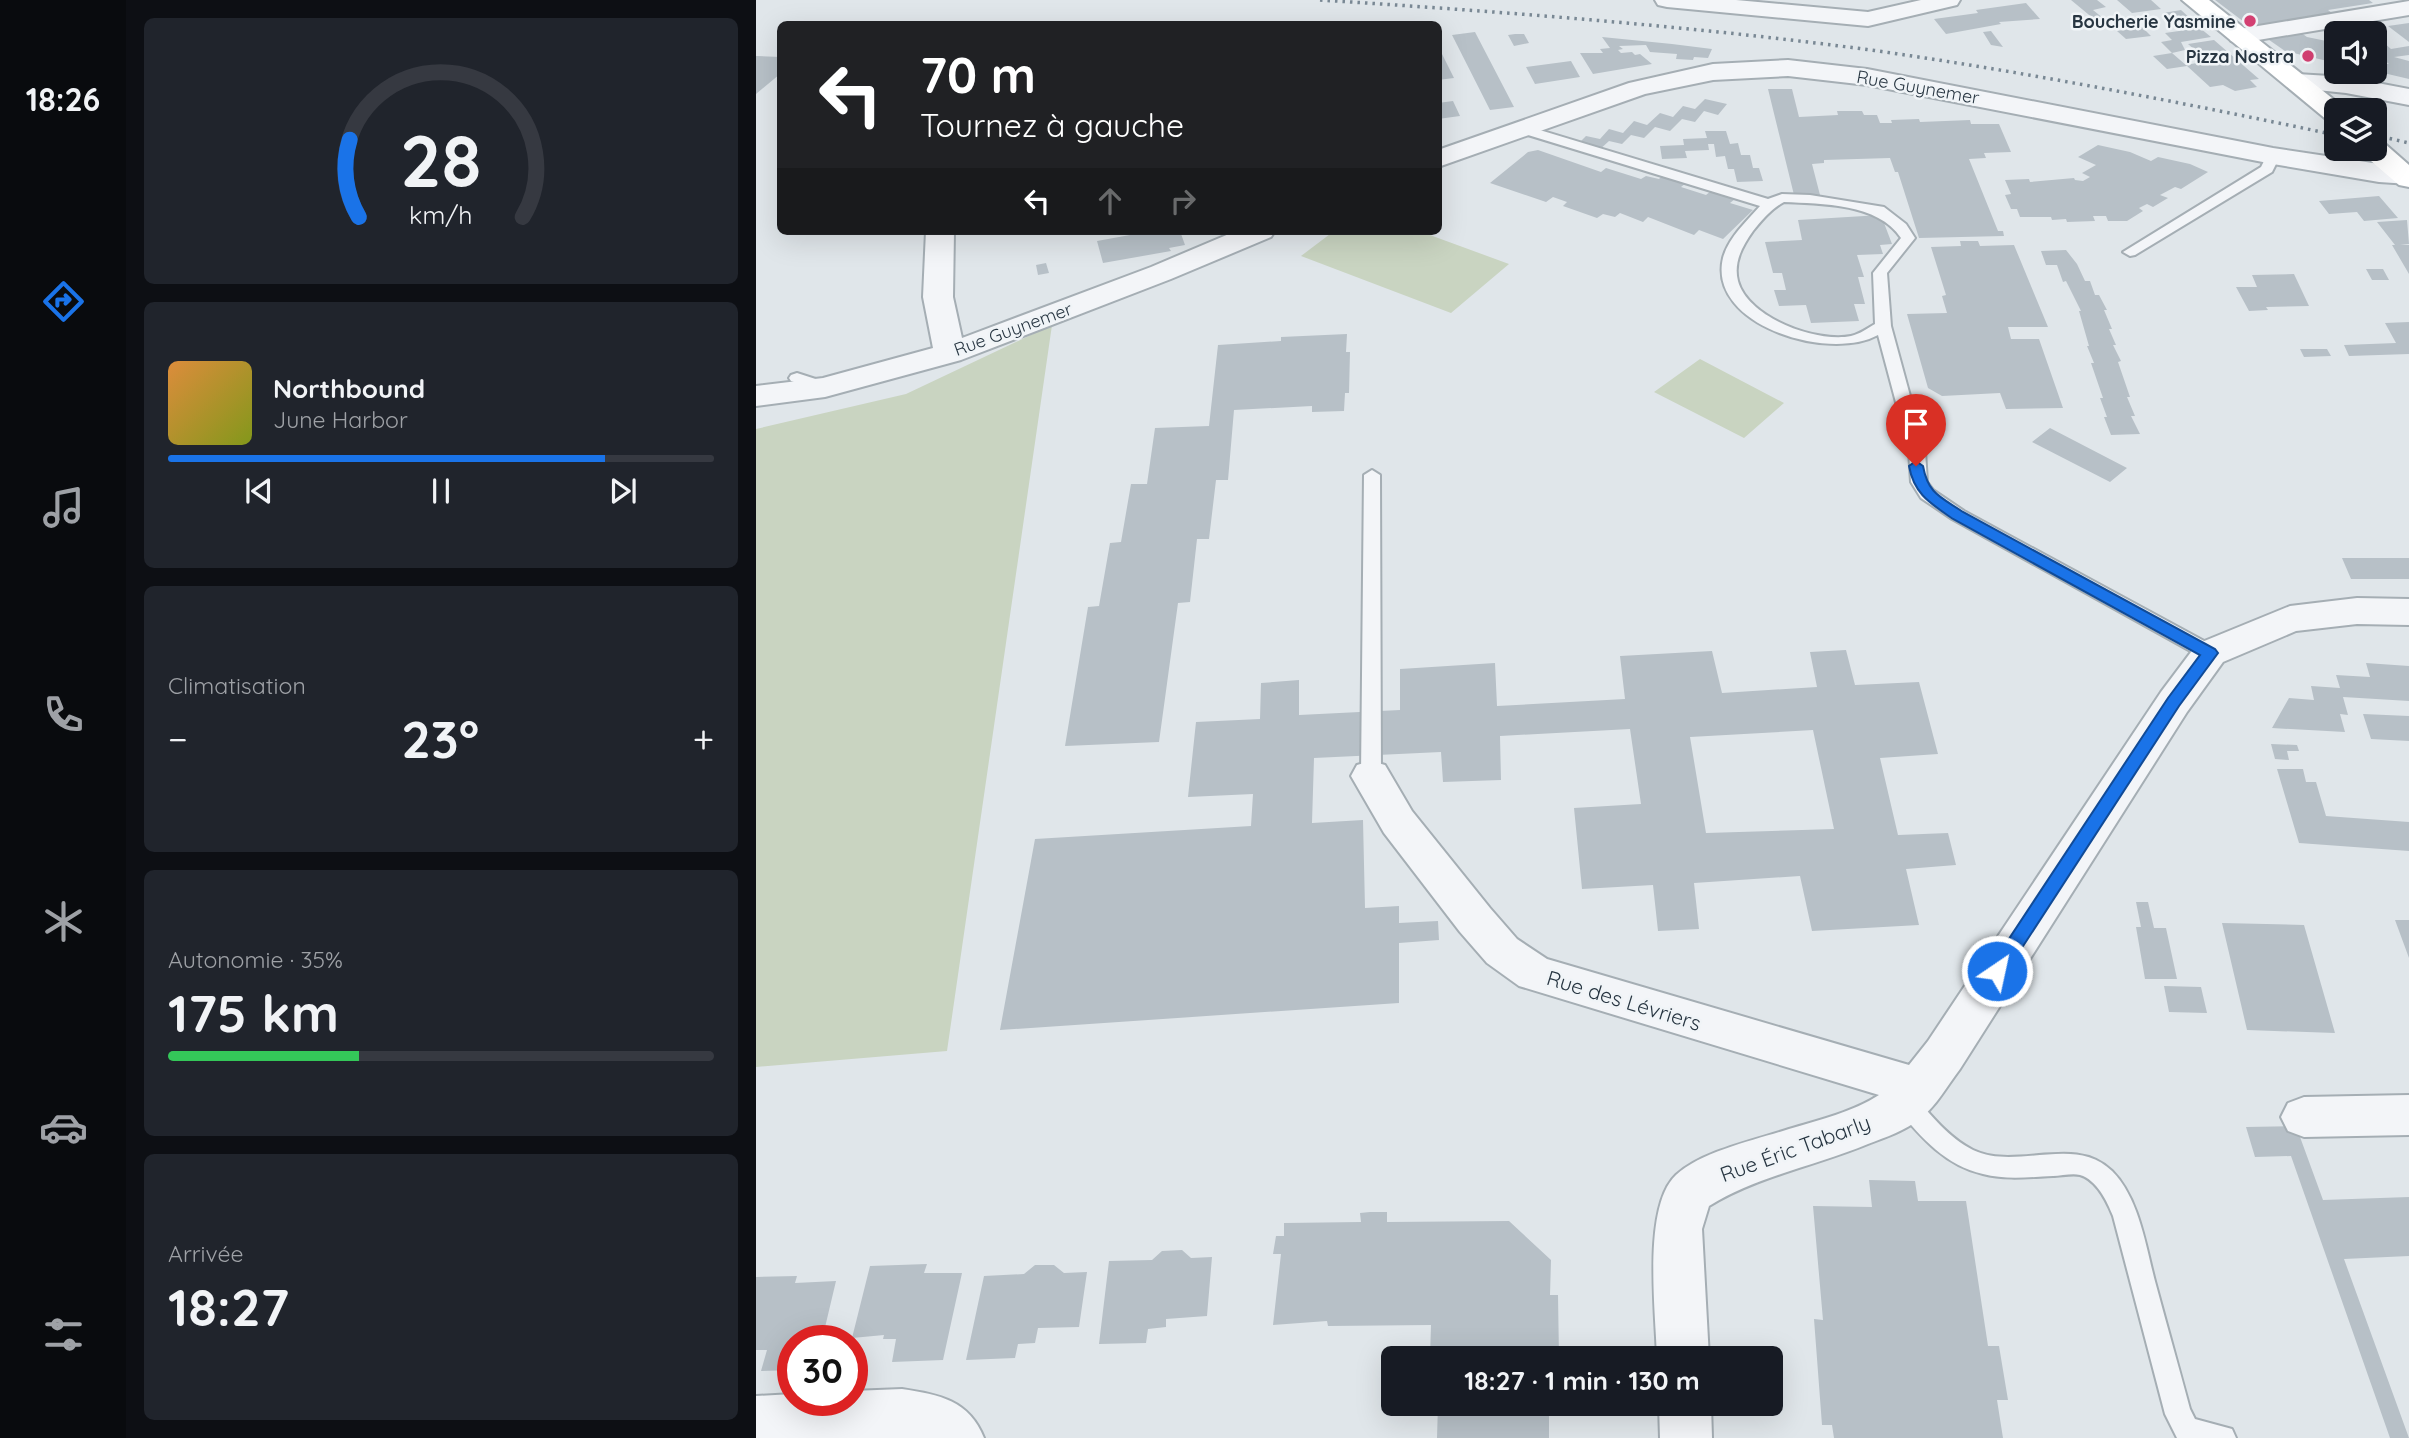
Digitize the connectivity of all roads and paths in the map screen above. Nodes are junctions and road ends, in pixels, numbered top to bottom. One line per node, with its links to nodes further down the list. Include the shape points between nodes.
1 (1667, 0): 2 (street, via 1868,19)
2 (1948, 0)
3 (2194, 0): 5 (main road)
4 (2409, 8): 5 (street)
5 (2240, 36): 6 (main road)
6 (2297, 82): 7 (street); 8 (main road)
7 (2409, 96)
8 (2324, 104)
9 (1523, 128): 10 (street, Rue Guynemer, via 1666,81 1739,69 1797,68 1966,95); 11 (street, Rue Guynemer); 14 (lane)
10 (2273, 156): 13 (street, Rue Guynemer); 17 (lane, via 2267,169)
11 (1442, 158)
12 (2387, 160): 13 (main road)
13 (2407, 178)
14 (1769, 204): 18 (lane, via 1782,198 1810,199 1878,210 1901,228 1908,238 1902,252 1880,273); 18 (lane, via 1746,229 1730,261 1732,284 1745,305 1781,331 1802,338 1847,342)
15 (940, 235): 19 (street, via 938,297)
16 (1251, 235): 19 (street, Rue Guynemer)
17 (2130, 252)
18 (1883, 326): 23 (lane, via 1917,451 1919,482 1927,494)
19 (950, 352): 20 (street, Rue Guynemer)
20 (756, 396)
21 (1372, 475): 24 (lane)
22 (2409, 612): 23 (street, via 2357,611 2290,619)
23 (2210, 653): 25 (street, Rue Éric Tabarly)
24 (1371, 776): 25 (street, Rue des Lévriers, via 1398,822 1475,920 1502,951 1534,973)
25 (1913, 1096): 28 (street, Rue Éric Tabarly, via 1886,1116 1723,1172 1692,1191 1678,1229); 33 (lane, via 1933,1136 1982,1166 2078,1164 2102,1175 2125,1216 2178,1414 2187,1430)
26 (2409, 1115): 27 (street)
27 (2304, 1117)
28 (1683, 1346)
29 (1685, 1416): 32 (street)
30 (756, 1422): 31 (street, via 902,1415 935,1420)
31 (958, 1438)
32 (1686, 1438)
33 (2223, 1438)

